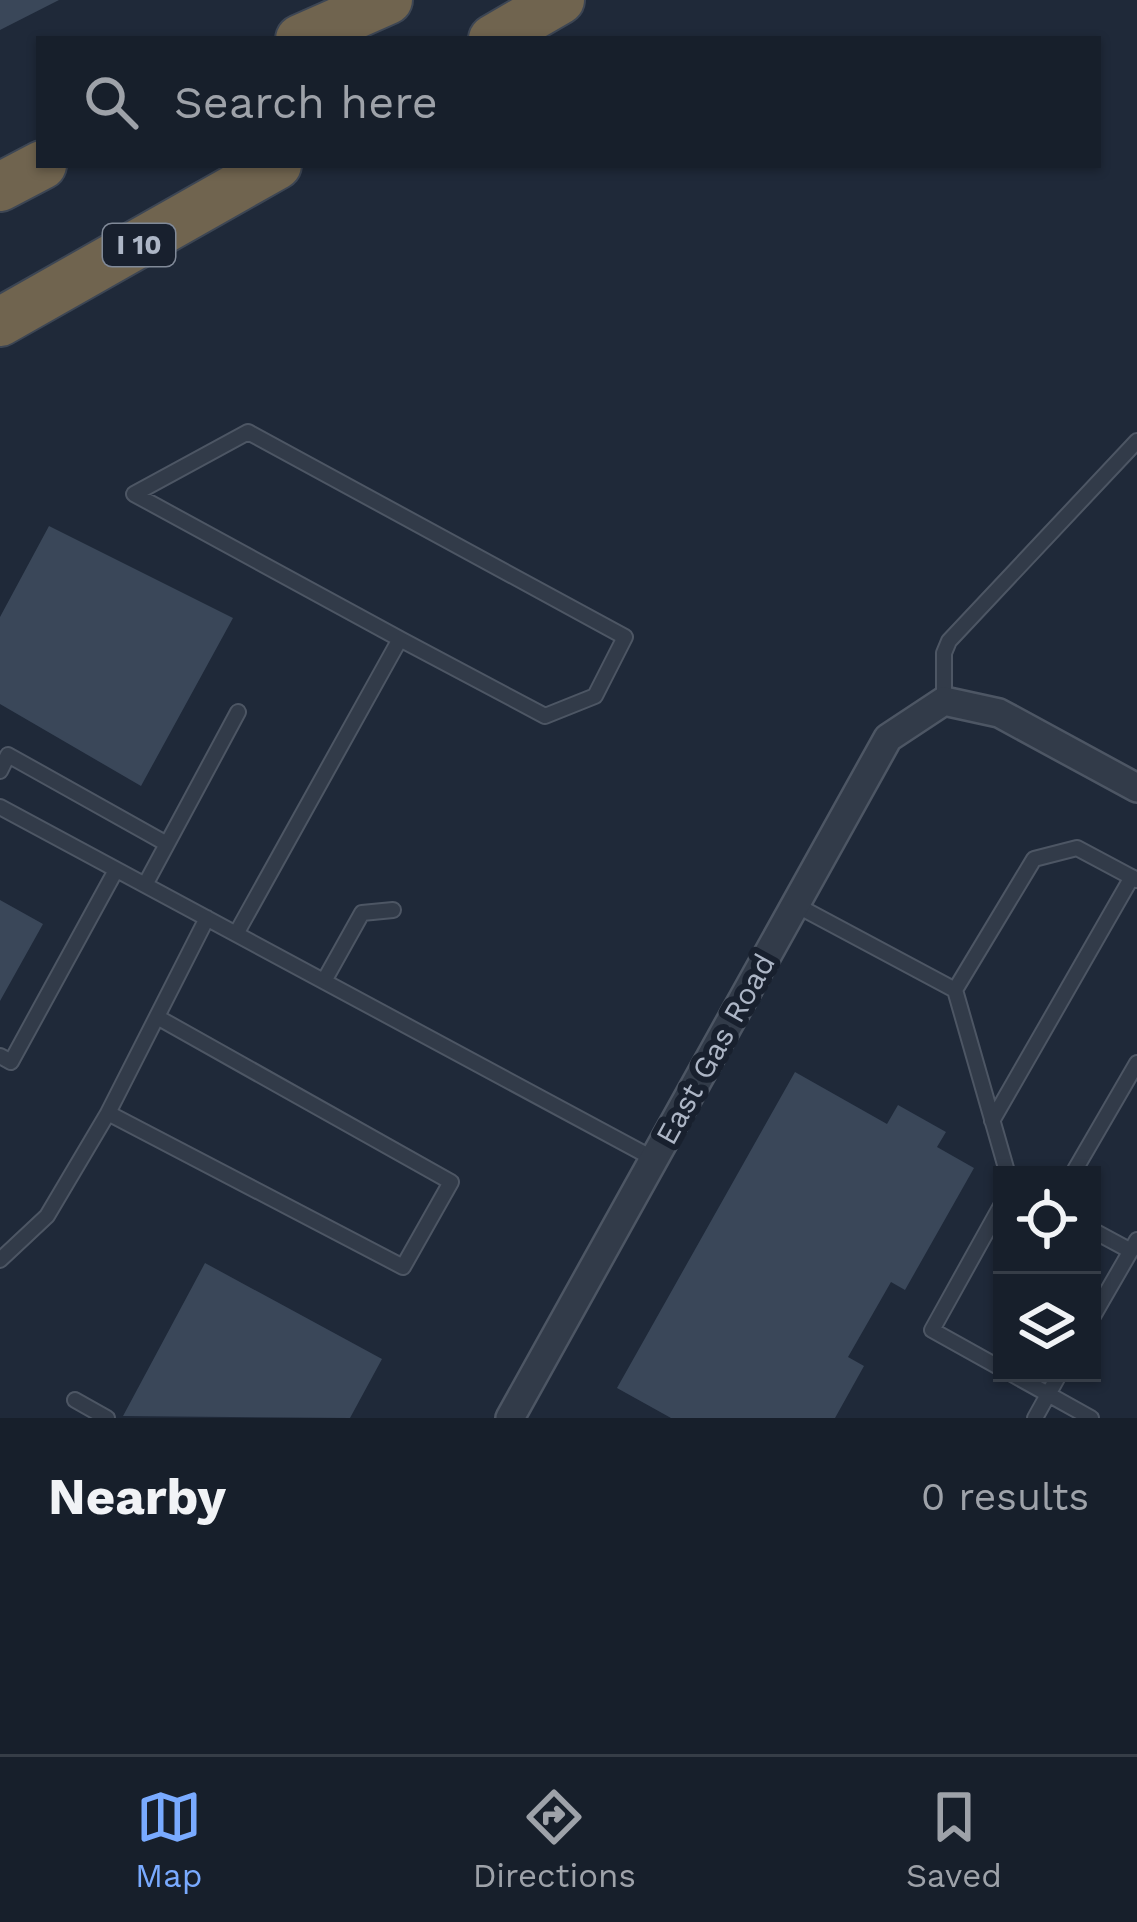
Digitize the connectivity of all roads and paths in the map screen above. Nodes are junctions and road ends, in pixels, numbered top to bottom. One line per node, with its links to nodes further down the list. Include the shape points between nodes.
1 (388, 0): 3 (highway)
2 (560, 0): 4 (highway)
3 (306, 36)
4 (498, 36)
5 (37, 168): 7 (highway)
6 (272, 168): 8 (highway, I 10)
7 (0, 187)
8 (0, 322)
9 (1137, 441): 11 (lane, via 949,641)
10 (400, 639): 10 (lane, via 545,716 595,696 625,637 248,432 134,494); 23 (lane)
11 (944, 701): 14 (street, via 999,713); 20 (street, East Gas Road, via 888,738)
12 (238, 712): 16 (lane)
13 (0, 771): 16 (lane, via 8,755)
14 (1137, 788)
15 (0, 807): 17 (lane)
16 (167, 844): 19 (lane)
17 (116, 870): 19 (lane); 27 (lane, via 11,1062)
18 (1134, 879): 25 (lane, via 1077,848 1034,859); 30 (lane)
19 (145, 885): 22 (lane)
20 (795, 905): 25 (lane); 31 (street, East Gas Road)
21 (393, 910): 24 (lane, via 362,913)
22 (207, 918): 23 (lane); 26 (lane)
23 (236, 934): 24 (lane)
24 (324, 981): 31 (lane)
25 (955, 990): 30 (lane)
26 (157, 1017): 29 (lane); 29 (lane, via 451,1182 403,1267)
27 (0, 1056)
28 (1137, 1063): 33 (lane)
29 (108, 1113): 37 (lane, via 47,1216)
30 (992, 1121): 32 (lane)
31 (654, 1159): 45 (street, East Gas Road)
32 (1004, 1166)
33 (1077, 1166)
34 (993, 1220): 39 (lane, via 932,1330)
35 (1101, 1233): 36 (lane)
36 (1134, 1245): 38 (lane)
37 (0, 1260)
38 (1101, 1302)
39 (993, 1364)
40 (1026, 1382): 42 (lane)
41 (1055, 1382): 42 (lane)
42 (1048, 1394): 46 (lane); 47 (lane)
43 (75, 1400): 44 (lane)
44 (106, 1418)
45 (510, 1418)
46 (1035, 1418)
47 (1091, 1418)

